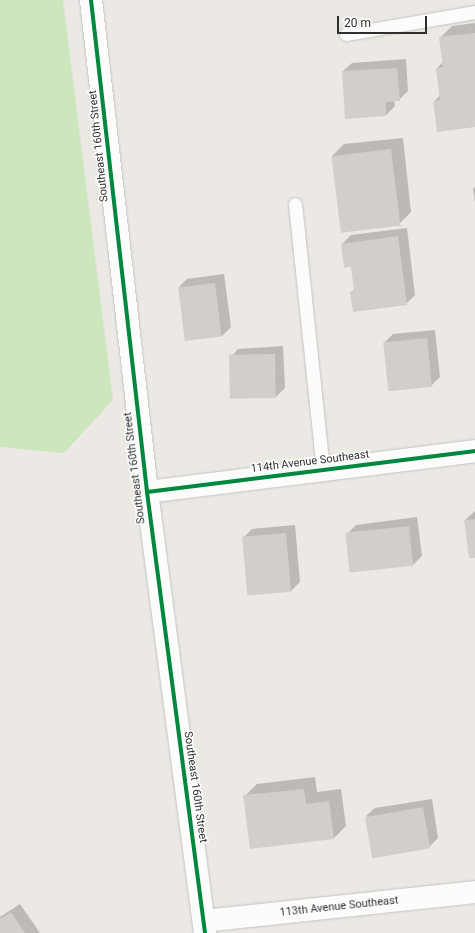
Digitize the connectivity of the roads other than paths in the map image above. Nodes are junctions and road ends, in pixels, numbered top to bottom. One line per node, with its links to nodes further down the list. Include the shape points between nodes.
1 (91, 0): 7 (street, Southeast 160th Street)
2 (475, 12): 3 (lane)
3 (346, 34)
4 (295, 204): 6 (lane)
5 (475, 451): 6 (street, 114th Avenue Southeast)
6 (323, 470): 7 (street, 114th Avenue Southeast)
7 (147, 492): 9 (street, Southeast 160th Street)
8 (475, 892): 9 (street, 113th Avenue Southeast)
9 (205, 927)

